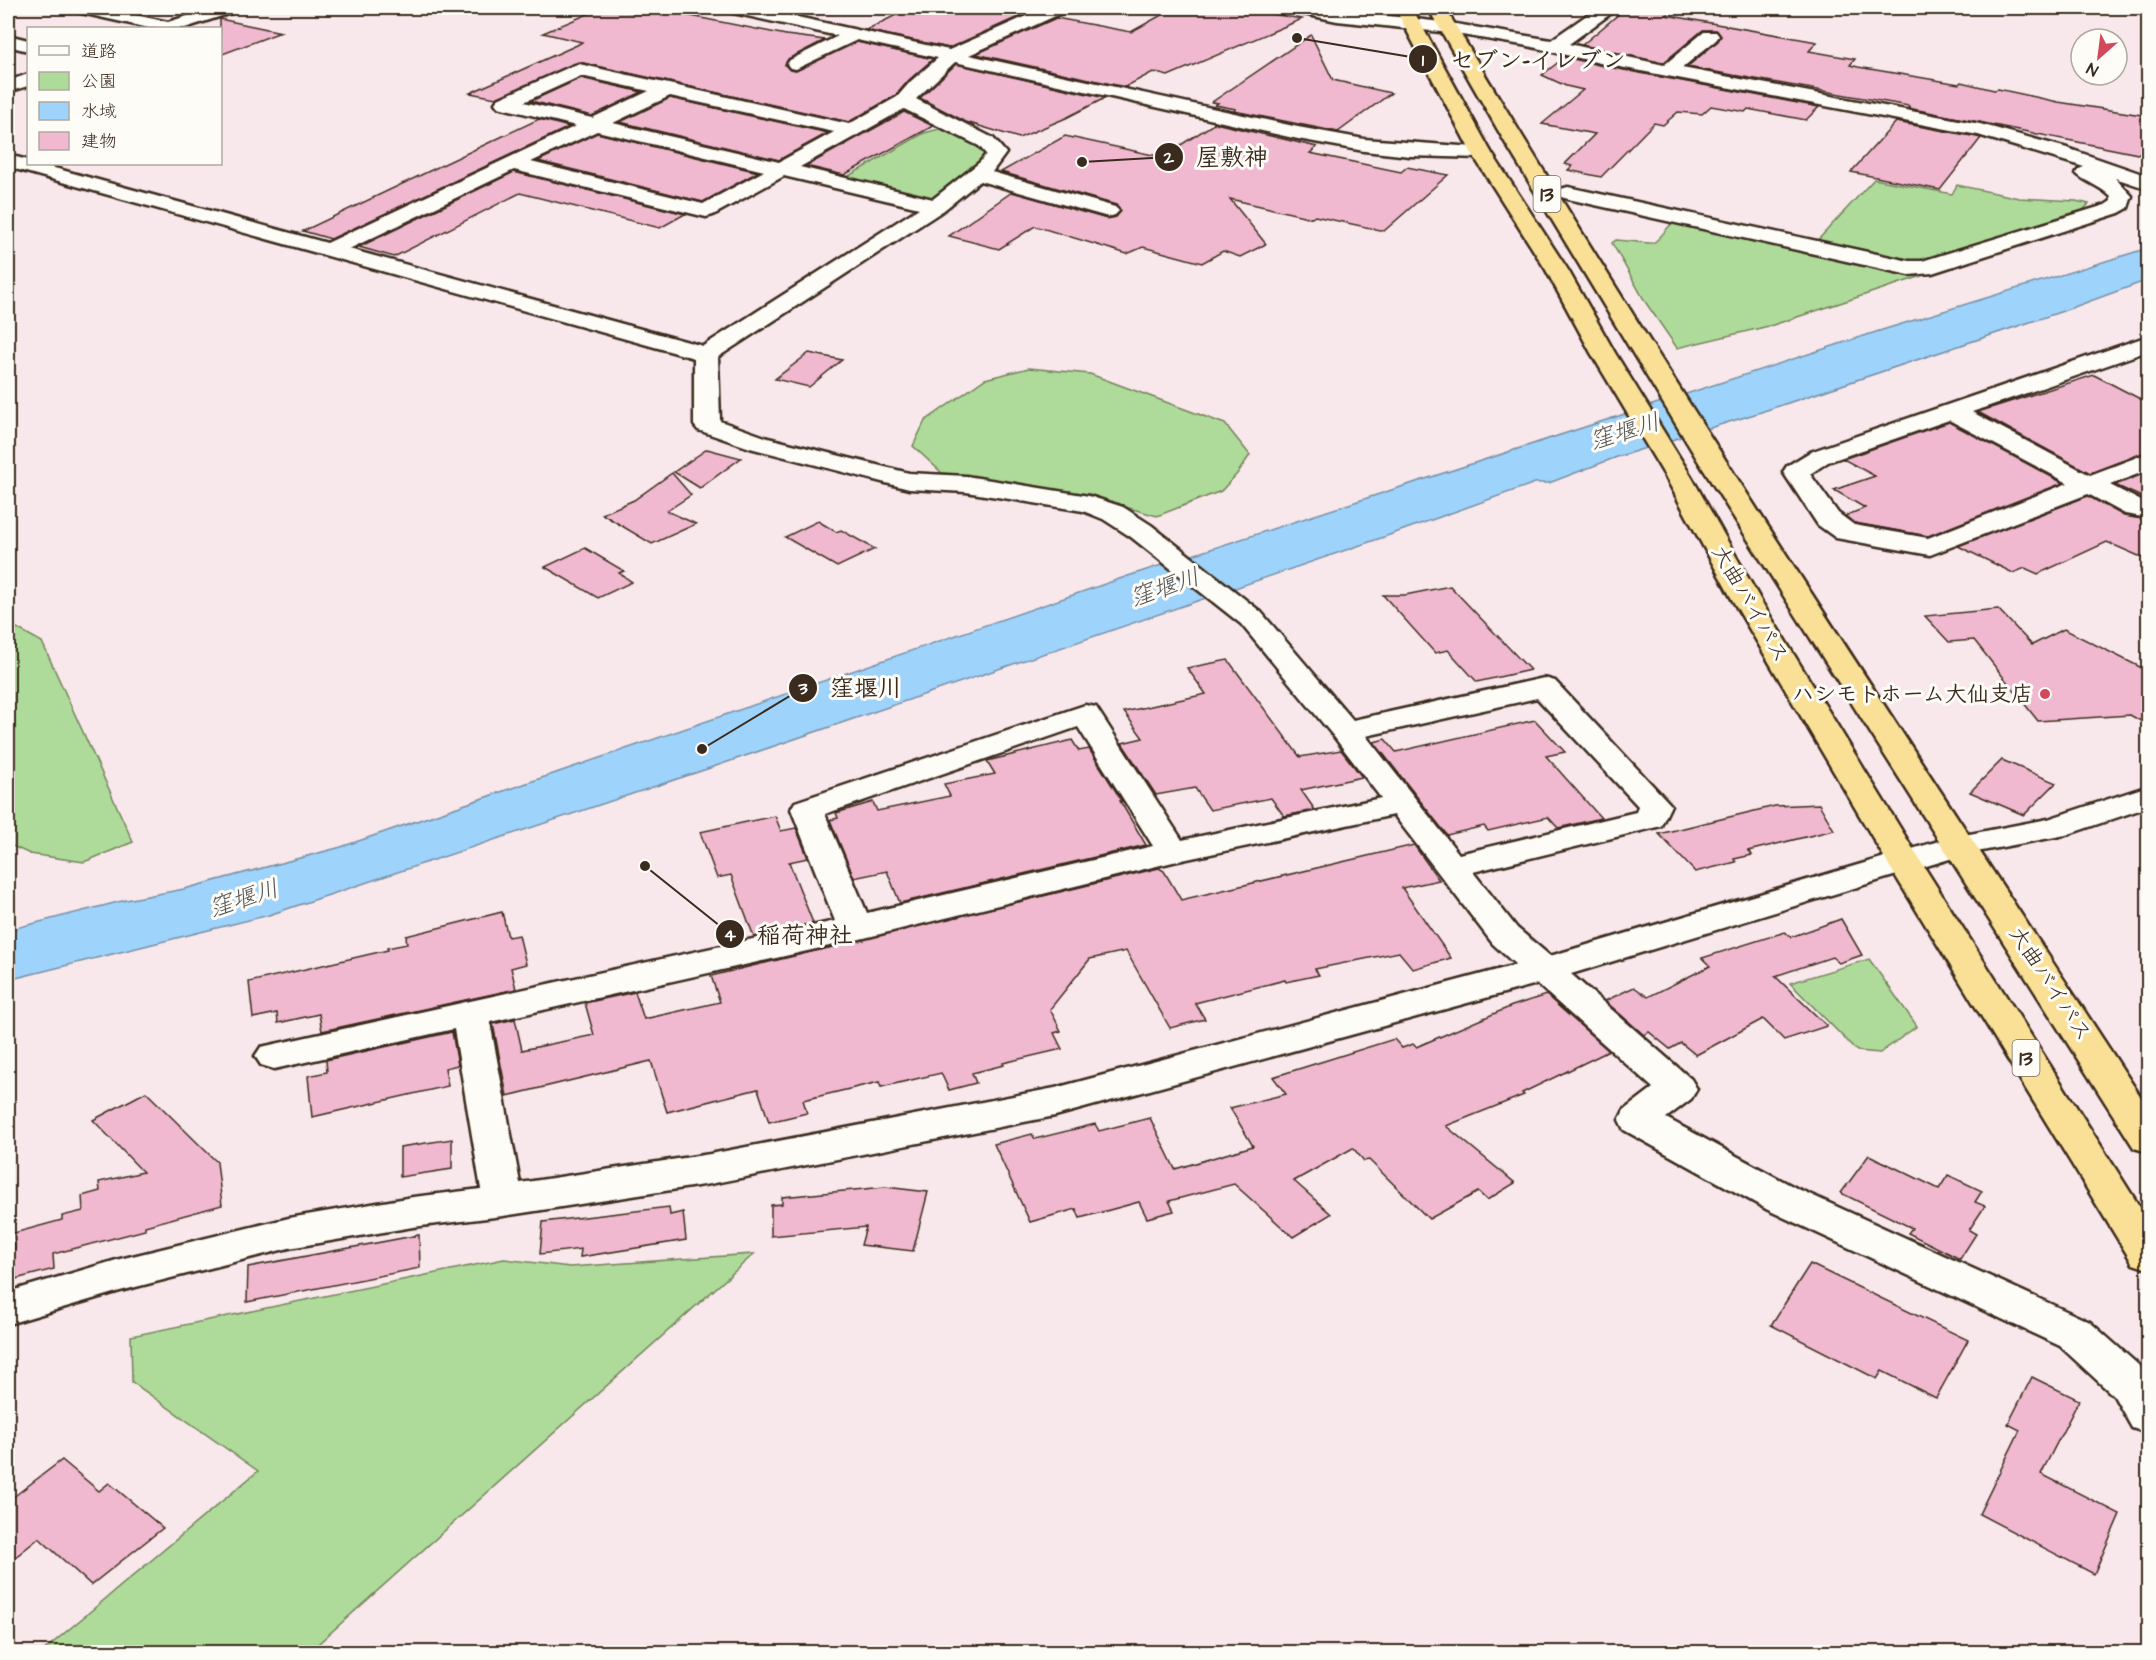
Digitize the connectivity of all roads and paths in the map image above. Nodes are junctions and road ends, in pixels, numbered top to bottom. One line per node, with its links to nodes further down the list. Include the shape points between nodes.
1 (83, 8): 9 (street)
2 (228, 8): 10 (street)
3 (735, 8): 12 (street)
4 (1058, 8): 17 (street)
5 (1299, 8): 8 (street, via 1355,20)
6 (1436, 8): 11 (highway, 大曲バイパス / 13)
7 (1607, 8): 15 (street)
8 (1408, 16): 11 (street); 27 (highway, 大曲バイパス / 13)
9 (166, 27)
10 (173, 27)
11 (1450, 28): 15 (street); 48 (highway, 大曲バイパス / 13, via 1516,144 1713,464)
12 (856, 34): 17 (street); 18 (street)
13 (1710, 36): 19 (street)
14 (8, 40): 16 (street)
15 (1556, 45): 19 (street)
16 (27, 46)
17 (953, 55): 23 (street); 27 (street, via 1364,145)
18 (796, 64)
19 (1668, 71): 26 (street, via 1980,129)
20 (27, 80): 21 (street)
21 (8, 87)
22 (669, 89): 24 (street); 24 (street, via 579,70 505,103); 25 (street)
23 (904, 101): 25 (street); 31 (street, via 986,142 996,153)
24 (597, 125): 29 (street); 30 (street)
25 (852, 130): 30 (street)
26 (2028, 142): 32 (street); 33 (street, via 2018,155 2099,177 2113,186 2121,196 2121,204 1924,268 1909,268)
27 (1481, 152): 50 (highway, 大曲バイパス / 13, via 1557,270 1747,601)
28 (8, 161): 36 (street)
29 (514, 164): 30 (street, via 706,212); 36 (street)
30 (782, 170): 34 (street)
31 (977, 174): 34 (street); 35 (street)
32 (2148, 183)
33 (1568, 193)
34 (938, 206): 38 (street)
35 (1108, 211)
36 (330, 250): 38 (street)
37 (2148, 343): 39 (street)
38 (706, 354): 45 (street, via 707,425 759,443 909,481 966,484 1089,504 1113,513 1251,618)
39 (2120, 354): 40 (street); 41 (street)
40 (2148, 368)
41 (1952, 412): 43 (street); 43 (street, via 1819,457 1796,472 1828,519 1846,532 1930,547)
42 (2148, 461): 43 (street)
43 (2091, 485): 44 (street, via 2134,508)
44 (2148, 510)
45 (1346, 730): 47 (street); 51 (street, via 1544,687 1655,805 1648,819)
46 (2148, 796): 48 (street, via 2054,828)
47 (1402, 804): 49 (street); 51 (street)
48 (1961, 845): 50 (street); 56 (highway, 大曲バイパス / 13)
49 (1173, 852): 52 (street); 52 (street, via 1085,714 807,809)
50 (1904, 862): 53 (street); 58 (highway, 大曲バイパス / 13)
51 (1451, 867): 53 (street, via 1505,936)
52 (856, 929): 54 (street)
53 (1544, 970): 57 (street, via 1055,1102 710,1168); 60 (street, via 1678,1089 1638,1120 1782,1199 2075,1334 2128,1383)
54 (470, 1014): 55 (street); 57 (street)
55 (274, 1056)
56 (2148, 1138)
57 (503, 1201): 59 (street, via 289,1233 120,1275)
58 (2148, 1253)
59 (8, 1308)
60 (2148, 1415)

